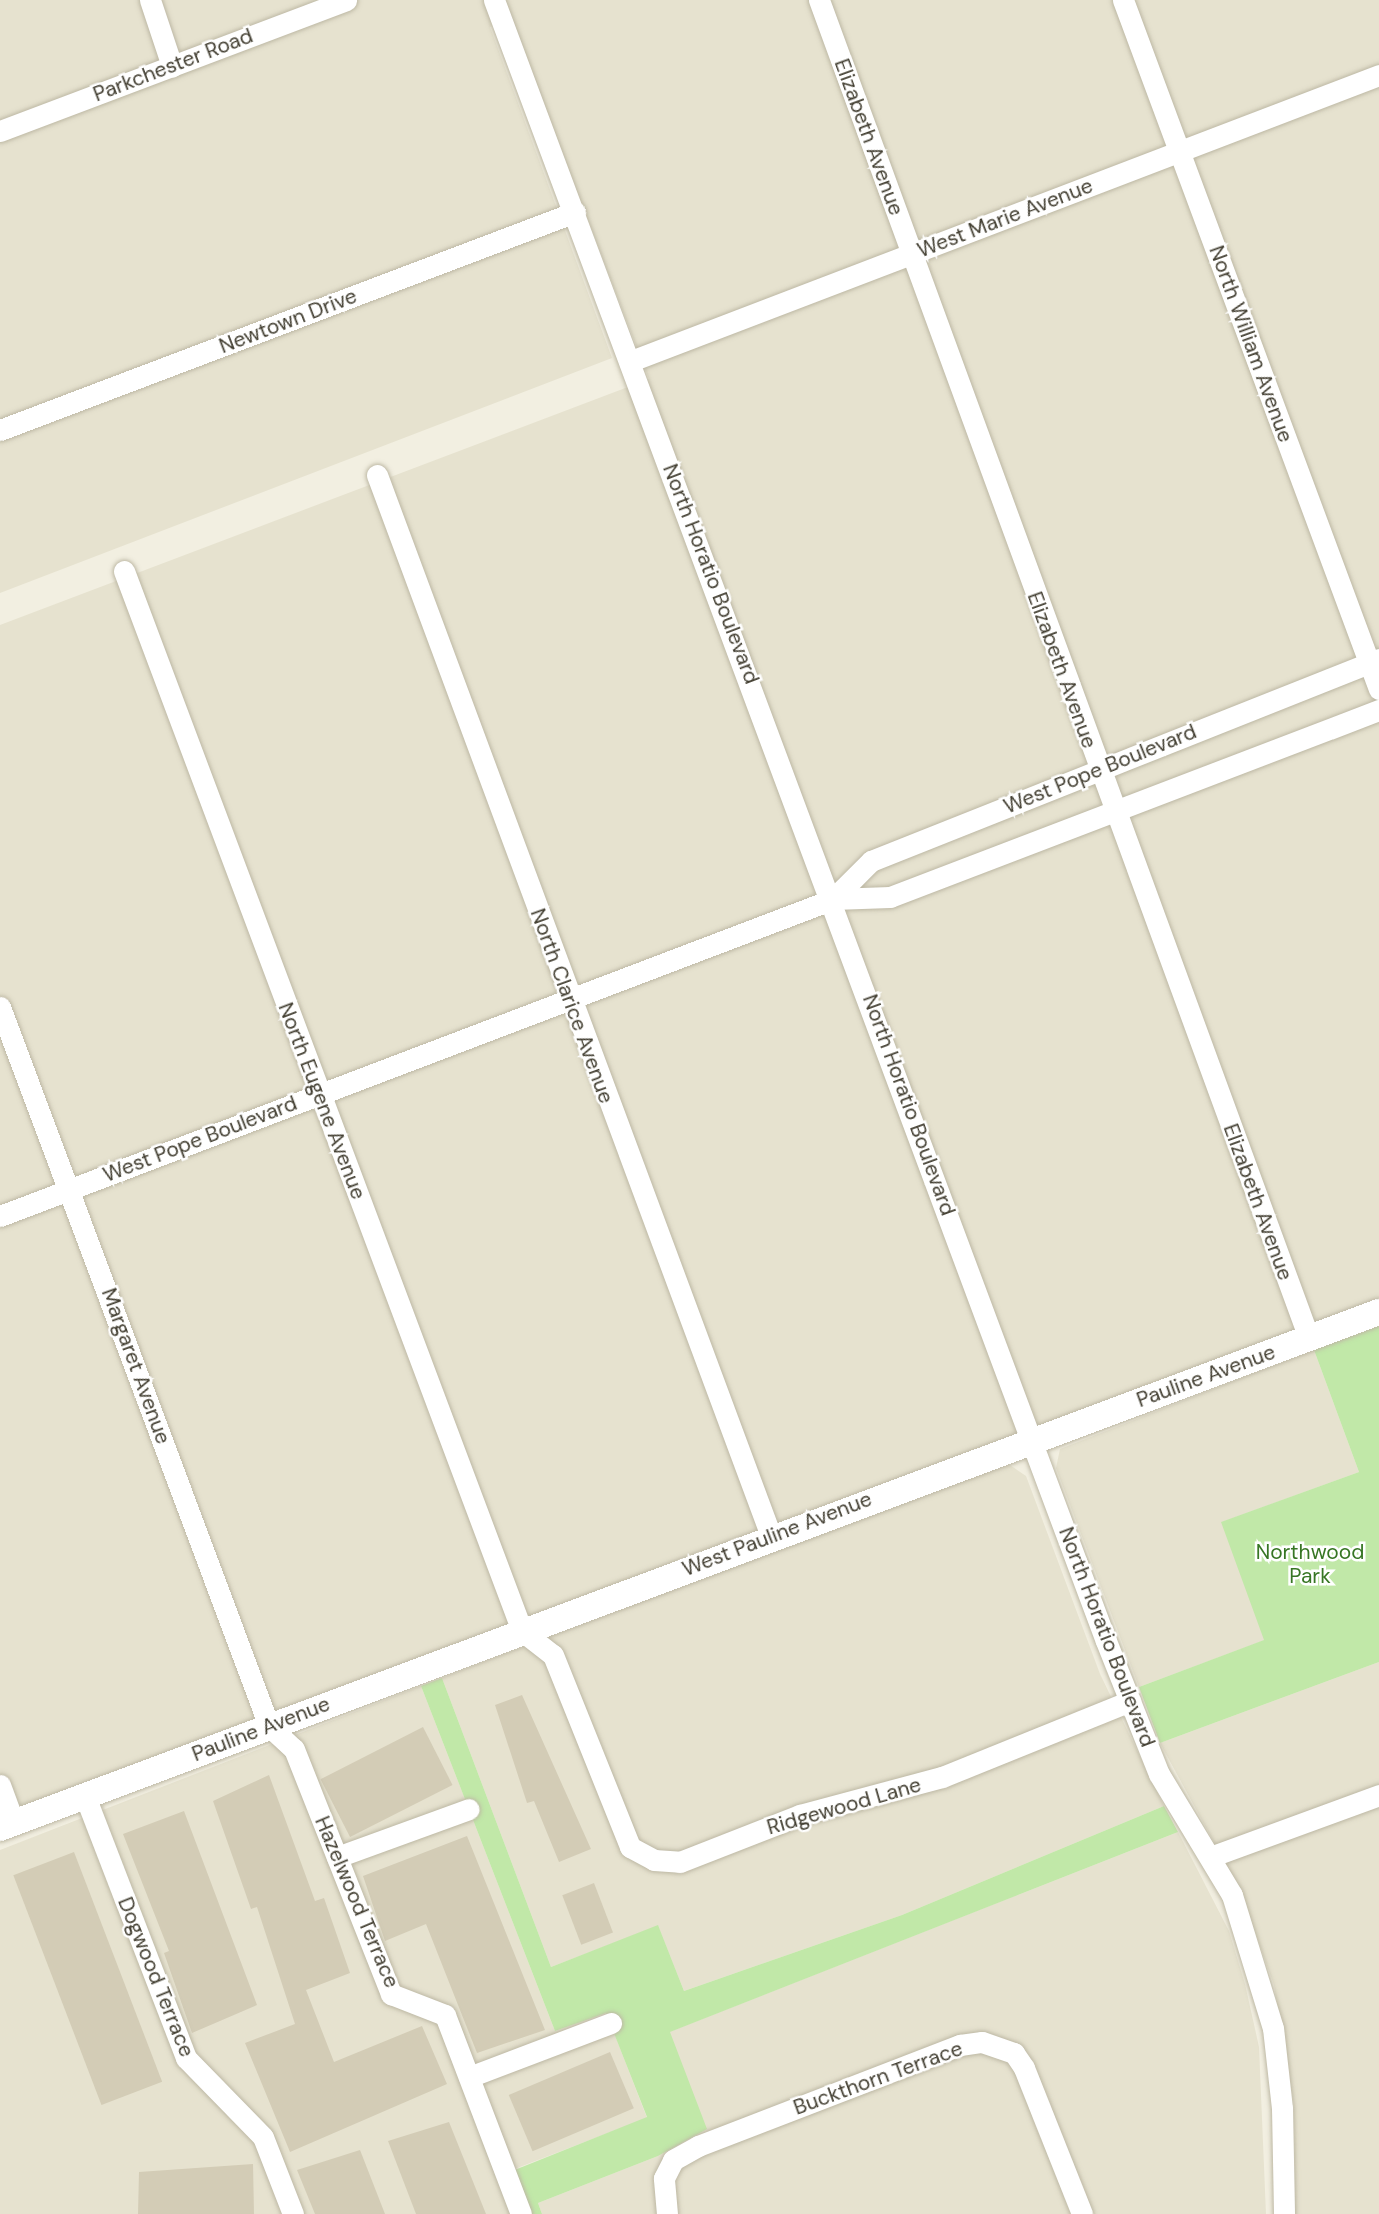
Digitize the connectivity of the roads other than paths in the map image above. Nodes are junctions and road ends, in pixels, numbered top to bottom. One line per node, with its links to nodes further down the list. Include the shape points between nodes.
1 (150, 0): 6 (street)
2 (346, 0): 6 (street, Parkchester Road)
3 (494, 0): 10 (street, North Horatio Boulevard)
4 (819, 0): 11 (street, Elizabeth Avenue)
5 (1123, 0): 9 (street, North William Avenue)
6 (172, 66): 8 (street, Parkchester Road)
7 (1379, 75): 9 (street, West Marie Avenue)
8 (0, 131)
9 (1179, 151): 11 (street, West Marie Avenue); 16 (street, North William Avenue)
10 (575, 212): 12 (street, North Horatio Boulevard); 13 (street, Newtown Drive)
11 (912, 253): 12 (street, West Marie Avenue); 19 (street, Elizabeth Avenue)
12 (631, 361): 21 (street, North Horatio Boulevard)
13 (0, 430)
14 (377, 475): 22 (street, North Clarice Avenue)
15 (124, 571): 24 (street, North Eugene Avenue)
16 (1374, 661): 17 (street, North William Avenue); 19 (street, West Pope Boulevard)
17 (1379, 689)
18 (1379, 710): 20 (street, West Pope Boulevard)
19 (1098, 769): 20 (street, Elizabeth Avenue); 21 (street, West Pope Boulevard, via 871,862)
20 (1113, 810): 21 (street, West Pope Boulevard, via 890,897); 28 (street, Elizabeth Avenue)
21 (832, 899): 22 (street, West Pope Boulevard); 29 (street, North Horatio Boulevard)
22 (569, 999): 24 (street, West Pope Boulevard); 30 (street, North Clarice Avenue)
23 (0, 1007): 25 (street, Margaret Avenue)
24 (319, 1094): 25 (street, West Pope Boulevard); 31 (street, North Eugene Avenue)
25 (71, 1188): 26 (street, West Pope Boulevard); 33 (street, Margaret Avenue)
26 (0, 1216)
27 (1379, 1312): 28 (street, Pauline Avenue)
28 (1309, 1338): 29 (street, Pauline Avenue)
29 (1033, 1438): 30 (street, West Pauline Avenue); 32 (street, North Horatio Boulevard)
30 (771, 1536): 31 (street, West Pauline Avenue)
31 (522, 1630): 32 (street, Ridgewood Lane, via 553,1655 616,1821 630,1847 654,1860 680,1862 800,1815 942,1777); 33 (street, Pauline Avenue)
32 (1130, 1701): 40 (street, North Horatio Boulevard, via 1159,1774)
33 (268, 1726): 36 (street, Pauline Avenue); 39 (street, Hazelwood Terrace, via 294,1749)
34 (0, 1785): 38 (street)
35 (1379, 1795): 40 (street)
36 (85, 1796): 38 (street, Pauline Avenue); 43 (street, Dogwood Terrace, via 186,2058 262,2137)
37 (469, 1809): 39 (street)
38 (7, 1825)
39 (337, 1857): 42 (street, Hazelwood Terrace, via 391,1994 445,2015)
40 (1210, 1857): 47 (street, North Horatio Boulevard, via 1232,1895 1273,2028 1282,2108)
41 (611, 2023): 42 (street)
42 (469, 2077): 44 (street, Hazelwood Terrace)
43 (293, 2214)
44 (521, 2214)
45 (667, 2214): 46 (street, Buckthorn Terrace, via 664,2178 673,2160 698,2146 960,2045 982,2042 1014,2053 1024,2068)
46 (1082, 2214)
47 (1284, 2214)

